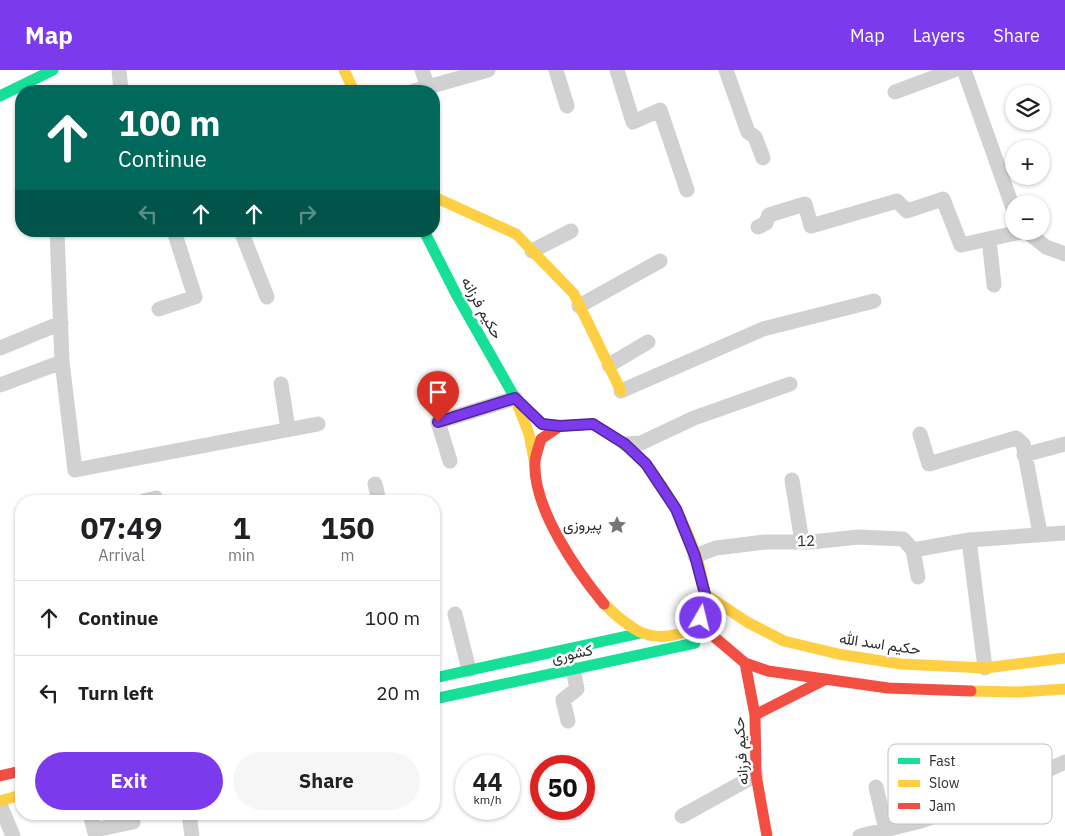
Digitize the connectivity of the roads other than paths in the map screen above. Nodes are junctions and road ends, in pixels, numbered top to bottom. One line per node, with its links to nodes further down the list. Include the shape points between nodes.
1 (53, 70): 11 (main road)
2 (118, 70): 12 (street)
3 (344, 70): 13 (main road)
4 (422, 70): 14 (street)
5 (488, 70): 15 (street)
6 (556, 70): 19 (street)
7 (617, 70): 21 (street, via 633,122 660,110)
8 (726, 70): 20 (street, via 748,132 755,137)
9 (954, 70): 17 (street)
10 (964, 70): 22 (street)
11 (20, 85)
12 (120, 85)
13 (351, 85)
14 (421, 85)
15 (435, 85)
16 (15, 87): 18 (main road)
17 (895, 92)
18 (2, 93)
19 (567, 106)
20 (764, 158)
21 (687, 190)
22 (1008, 195)
23 (440, 200): 33 (main road, via 516,234)
24 (758, 226): 31 (street, via 766,222 769,215 805,204 811,226 897,201 907,211 943,199 961,245)
25 (571, 231): 33 (street)
26 (1005, 236): 31 (street)
27 (57, 237): 41 (street)
28 (176, 237): 40 (street, via 195,297)
29 (243, 237): 37 (street)
30 (427, 237): 50 (main road, حکیم فرزانه)
31 (989, 239): 36 (street)
32 (1037, 240): 34 (street)
33 (532, 251): 39 (main road, via 574,294)
34 (1065, 254)
35 (660, 261): 39 (street)
36 (994, 285)
37 (267, 297)
38 (874, 300): 49 (street, via 763,329)
39 (579, 306): 45 (main road)
40 (159, 309)
41 (61, 322): 43 (street); 44 (street)
42 (648, 342): 45 (street)
43 (0, 348)
44 (62, 362): 48 (street); 53 (street, via 75,470)
45 (609, 366): 49 (main road)
46 (281, 384): 53 (street)
47 (790, 384): 55 (street, via 694,418 641,443)
48 (0, 385)
49 (621, 391)
50 (515, 398): 52 (main road, via 542,424); 58 (street, via 438,422); 59 (main road, via 529,434)
51 (318, 424): 53 (street)
52 (560, 426): 55 (main road, via 593,424); 59 (main road, via 541,439)
53 (288, 429)
54 (920, 434): 57 (street, via 929,464 1016,438 1023,444)
55 (625, 444): 68 (main road, via 646,464 676,509)
56 (1065, 444): 57 (street)
57 (1024, 454): 64 (street)
58 (450, 461)
59 (535, 464): 73 (main road, via 540,494 579,573 609,610)
60 (792, 480): 66 (street)
61 (375, 484): 62 (street)
62 (378, 495)
63 (1065, 533): 64 (street)
64 (1040, 534): 65 (street)
65 (969, 540): 67 (street); 77 (street)
66 (802, 542): 67 (street, 12, via 858,537 903,539); 68 (street, 12, via 764,542 716,548)
67 (913, 550): 69 (street)
68 (695, 556): 70 (main road)
69 (918, 577)
70 (705, 594): 72 (main road); 77 (main road, حکیم اسد الله, via 747,622 784,641 901,664)
71 (455, 614): 79 (street)
72 (698, 624): 73 (main road, via 687,632); 74 (main road)
73 (641, 632): 79 (main road, کشوری)
74 (716, 639): 76 (main road); 78 (main road, کشوری)
75 (1065, 658): 77 (main road, حکیم اسد الله)
76 (744, 663): 81 (main road); 84 (main road, حکیم فرزانه)
77 (985, 668)
78 (573, 669): 83 (main road, کشوری); 85 (street, via 577,688 563,700)
79 (469, 670): 80 (main road, کشوری)
80 (440, 677)
81 (826, 679): 82 (main road, via 944,692); 84 (main road)
82 (1065, 688)
83 (440, 698)
84 (755, 715): 89 (main road, حکیم فرزانه)
85 (568, 721)
86 (1065, 762): 87 (street)
87 (1052, 768)
88 (15, 772): 90 (main road)
89 (756, 775): 95 (street); 104 (main road, حکیم فرزانه)
90 (0, 776)
91 (876, 787): 100 (street)
92 (15, 797): 93 (main road)
93 (0, 801)
94 (0, 805): 102 (street)
95 (682, 816)
96 (92, 820): 101 (street)
97 (190, 820): 103 (street)
98 (132, 822): 101 (street)
99 (909, 824): 100 (street)
100 (886, 830): 105 (street)
101 (95, 833)
102 (13, 836)
103 (192, 836)
104 (767, 836)
105 (860, 836)

